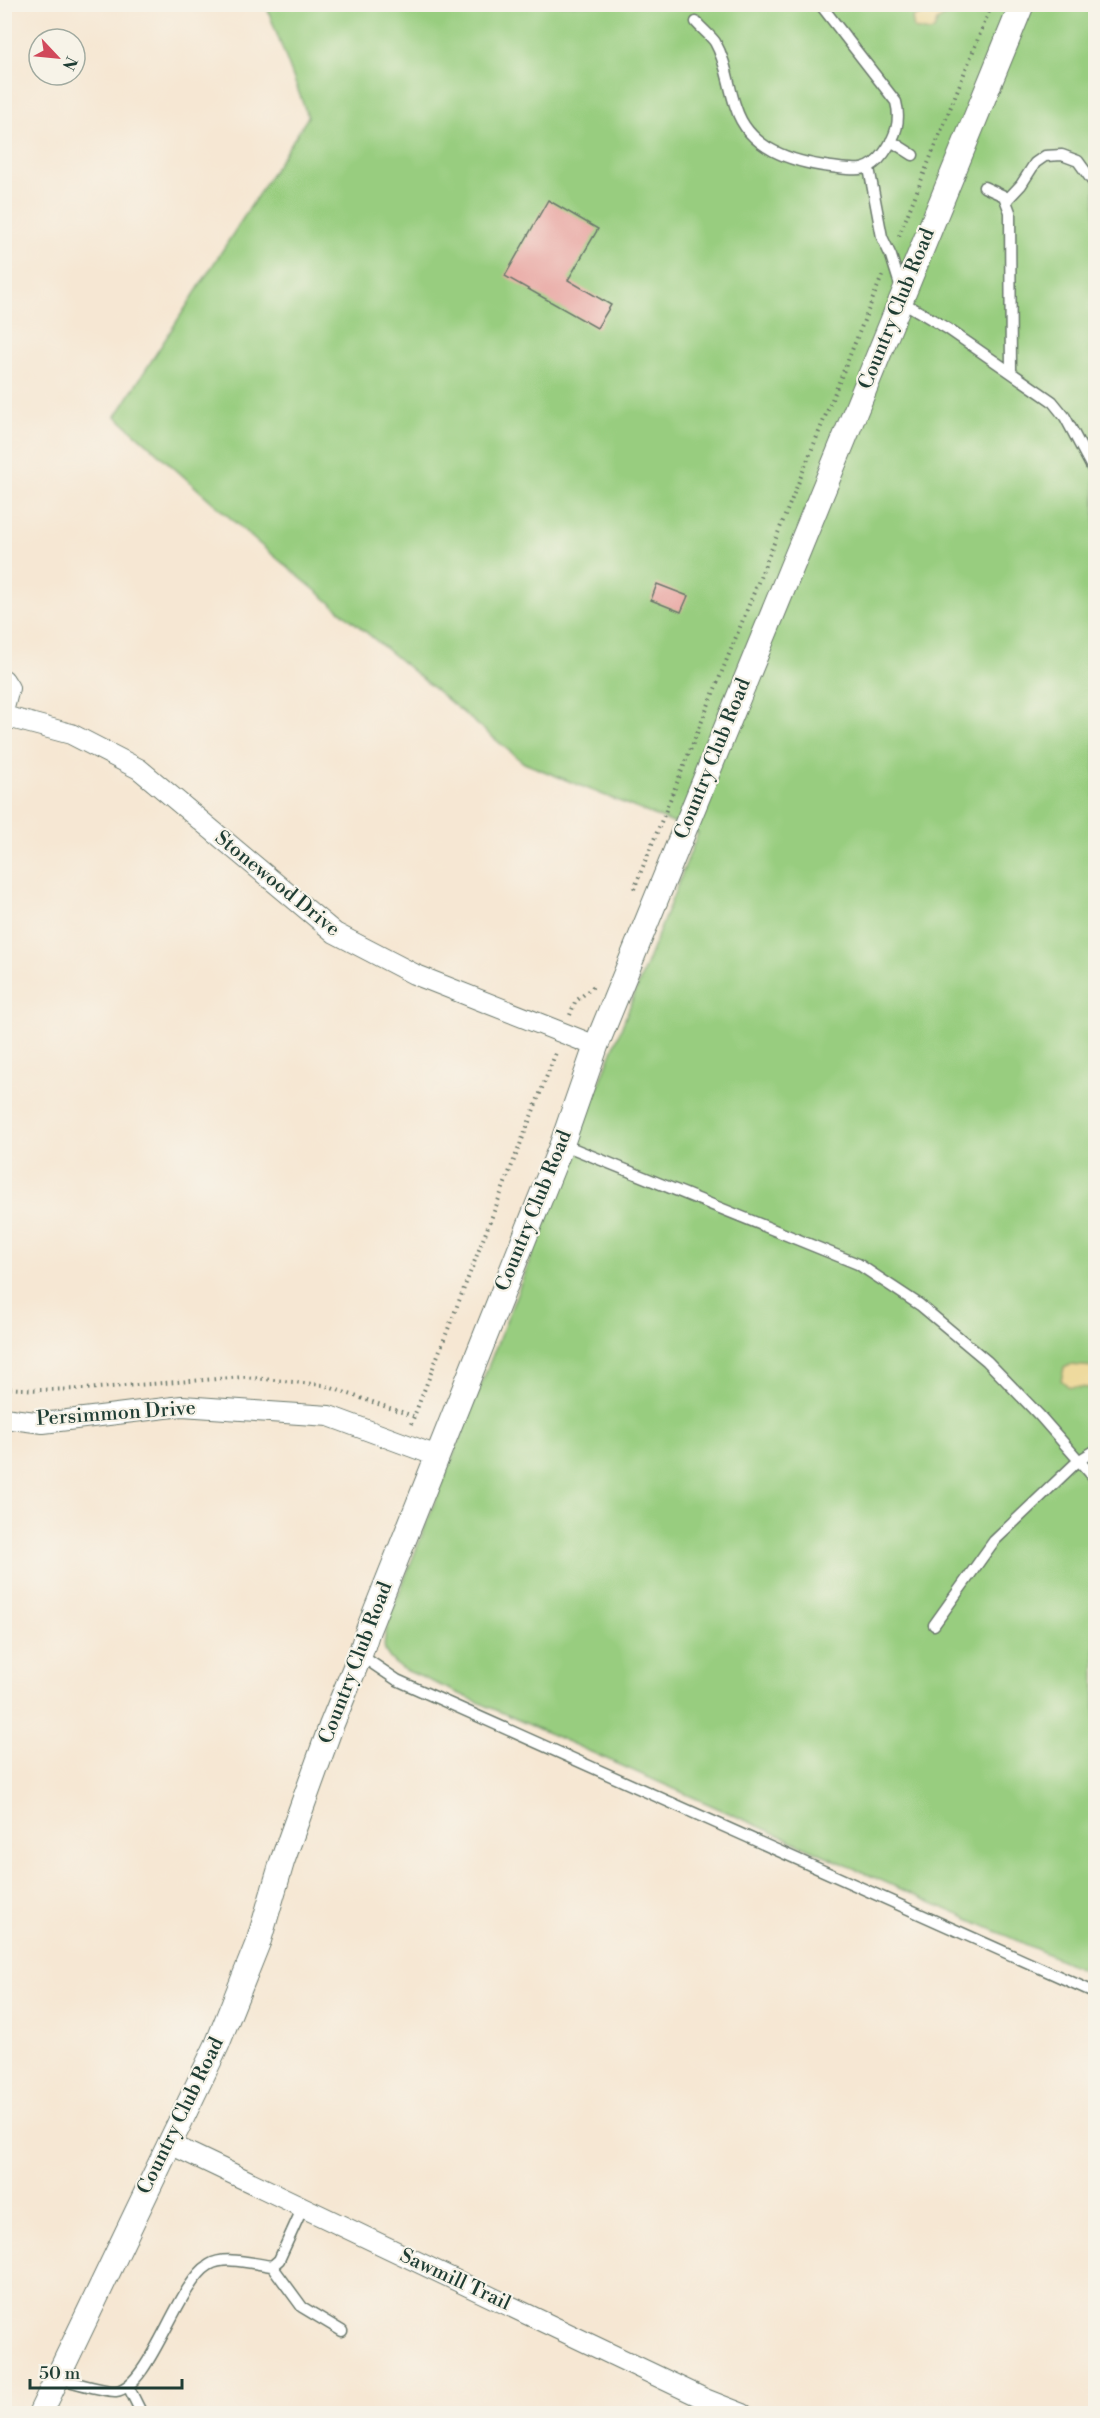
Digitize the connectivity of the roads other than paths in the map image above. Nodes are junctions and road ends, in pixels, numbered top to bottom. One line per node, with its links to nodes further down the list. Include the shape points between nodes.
1 (820, 4): 4 (lane, via 896,102 900,115)
2 (1022, 4): 10 (street, Country Club Road)
3 (696, 22): 6 (lane, via 714,42 727,70 736,109 754,137 793,161)
4 (891, 141): 5 (lane); 6 (lane)
5 (913, 155)
6 (869, 168): 10 (lane, via 882,237)
7 (1095, 186): 9 (lane, via 1078,162 1062,156 1045,156)
8 (984, 187): 9 (lane, via 1004,196)
9 (1006, 201): 11 (lane, via 1010,212)
10 (903, 297): 11 (lane, via 906,304); 16 (street, Country Club Road)
11 (1011, 372): 12 (lane, via 1052,401 1065,417)
12 (1095, 475)
13 (4, 680): 14 (street, via 9,688)
14 (4, 708)
15 (4, 716): 16 (street, Stonewood Drive, via 71,734 139,770 334,933 414,974)
16 (596, 1046): 17 (street, Country Club Road)
17 (562, 1144): 20 (street, Country Club Road); 21 (lane, via 858,1264 920,1305 987,1361)
18 (4, 1418): 20 (street, Persimmon Drive, via 43,1423 182,1406 328,1416)
19 (1095, 1450): 21 (lane)
20 (436, 1456): 24 (street, Country Club Road)
21 (1078, 1461): 22 (lane); 23 (lane, via 994,1541)
22 (1095, 1480)
23 (934, 1625)
24 (360, 1655): 25 (lane, via 397,1680); 26 (street, Country Club Road, via 285,1852 259,1940 217,2044)
25 (1095, 1993)
26 (168, 2143): 27 (street, Sawmill Trail); 30 (street, Country Club Road)
27 (303, 2207): 28 (lane, via 279,2260); 34 (street, Sawmill Trail)
28 (272, 2266): 29 (lane, via 302,2307); 31 (lane, via 229,2260 210,2264 193,2280 158,2344)
29 (342, 2331)
30 (57, 2378): 31 (lane, via 115,2391); 32 (street, Country Club Road)
31 (128, 2386): 33 (lane)
32 (40, 2414)
33 (142, 2414)
34 (743, 2414)

